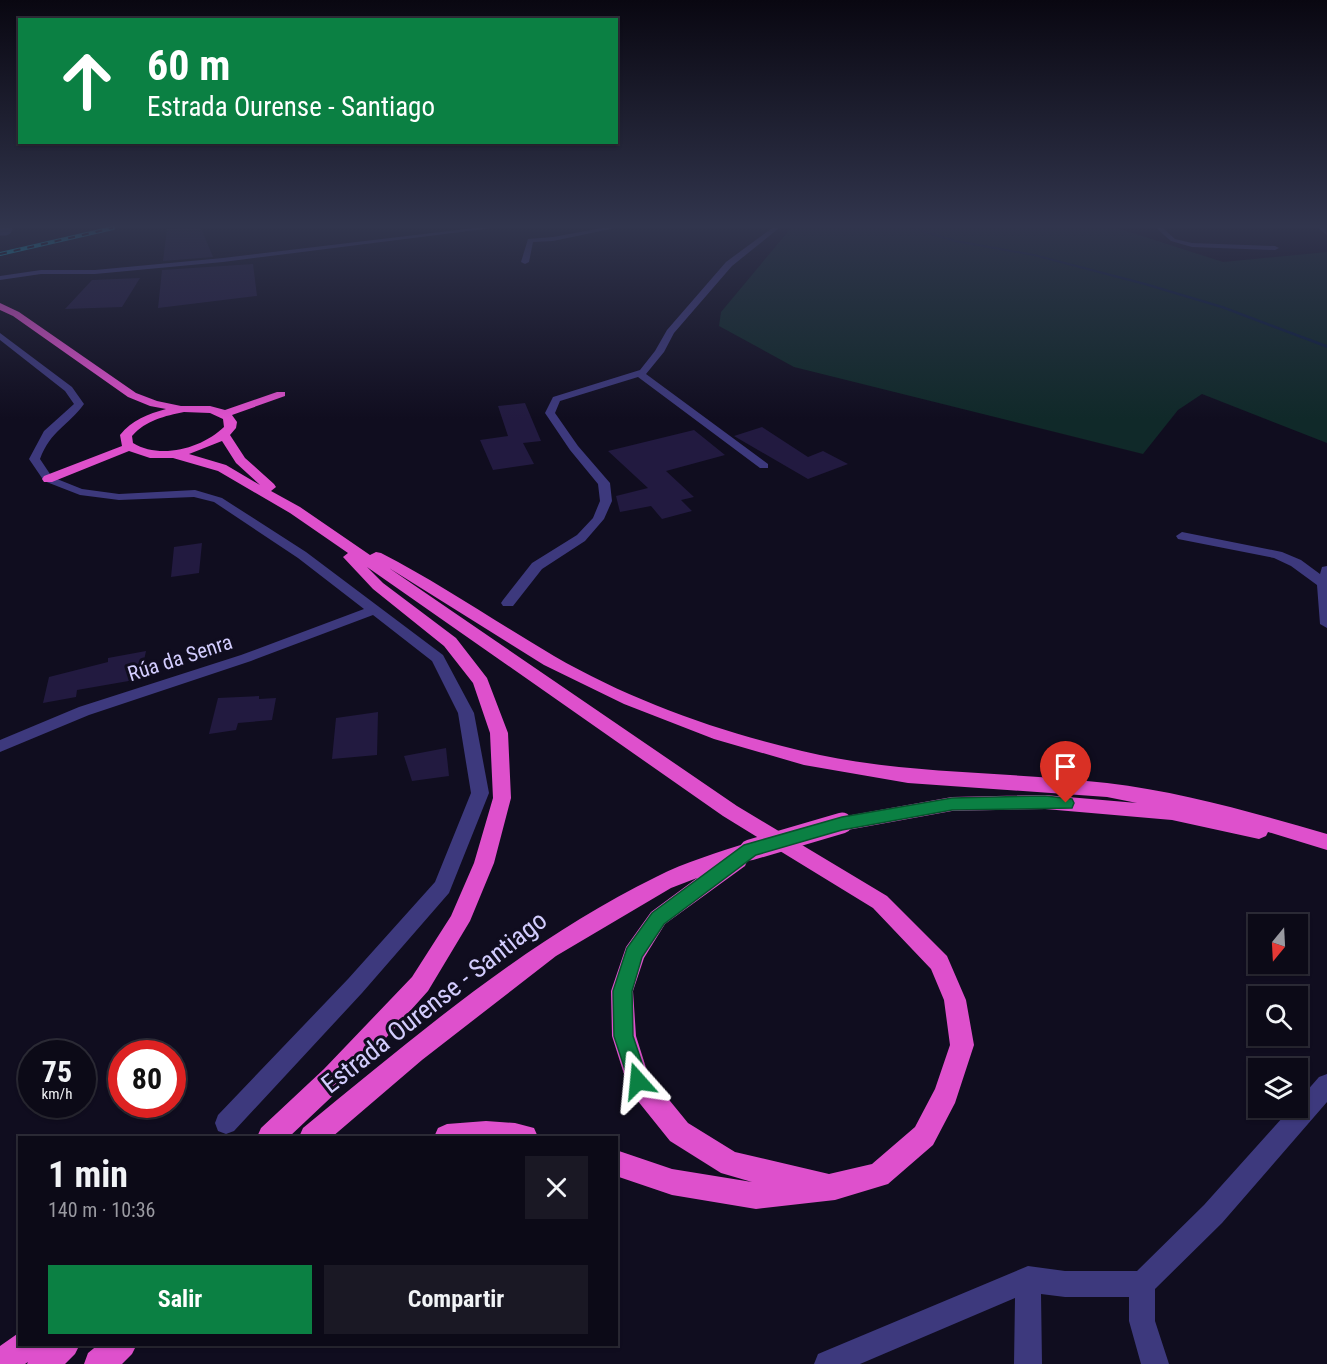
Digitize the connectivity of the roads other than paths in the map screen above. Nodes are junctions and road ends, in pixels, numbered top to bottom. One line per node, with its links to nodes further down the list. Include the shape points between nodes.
1 (705, 292): 4 (street)
2 (0, 306): 6 (highway)
3 (0, 336): 14 (street, via 69,389 79,404 73,414 52,428 34,459)
4 (639, 373): 13 (street); 20 (street, via 556,399 550,413 604,483 606,501 598,519 581,538 537,566)
5 (281, 394): 8 (highway)
6 (132, 395): 7 (highway); 9 (highway)
7 (184, 409): 8 (highway); 9 (highway)
8 (225, 414): 10 (highway, via 231,422)
9 (140, 423): 11 (highway, via 126,435)
10 (224, 435): 12 (highway, via 204,446); 15 (highway, via 240,460)
11 (129, 447): 12 (highway, via 141,453); 14 (highway)
12 (174, 454): 15 (highway, via 222,468)
13 (764, 466)
14 (48, 479): 21 (street, via 99,495 195,493 218,500 302,555)
15 (295, 510): 16 (highway)
16 (322, 529): 24 (highway, via 407,572 550,661 630,700 720,735 804,758 908,776 1107,790 1228,812); 28 (highway, via 378,586 450,642 481,682 499,733 502,798 484,863 459,921 420,984); 33 (highway, via 730,811 880,902 939,963 955,1000 962,1045 946,1094 924,1136 879,1175)
17 (1182, 536): 19 (street, via 1278,555)
18 (1327, 570): 19 (street)
19 (1324, 584): 22 (street)
20 (508, 603)
21 (374, 610): 23 (street, Rúa da Senra, via 246,658 84,711); 27 (street, via 438,658 466,713 480,794 442,887)
22 (1327, 624)
23 (0, 746)
24 (1327, 844): 25 (highway, Estrada Ourense - Santiago, bridge, via 1172,813 1045,802 952,804 842,824)
25 (750, 850): 29 (highway, Estrada Ourense - Santiago, via 664,882 548,948); 33 (highway, via 658,918 634,954 622,991 624,1036 638,1081 679,1132 730,1164)
26 (1327, 1085): 35 (street, via 1213,1214)
27 (226, 1123)
28 (271, 1136)
29 (313, 1136)
30 (453, 1136): 31 (highway)
31 (520, 1136)
32 (618, 1164): 33 (highway, via 672,1182 756,1196)
33 (835, 1187)
34 (1029, 1279): 35 (street, via 1065,1284); 42 (street); 43 (street)
35 (1142, 1284): 44 (street, via 1142,1321)
36 (24, 1346): 39 (highway)
37 (63, 1346): 40 (highway)
38 (120, 1346): 41 (highway)
39 (2, 1364)
40 (42, 1364)
41 (99, 1364)
42 (828, 1364)
43 (1028, 1364)
44 (1155, 1364)

